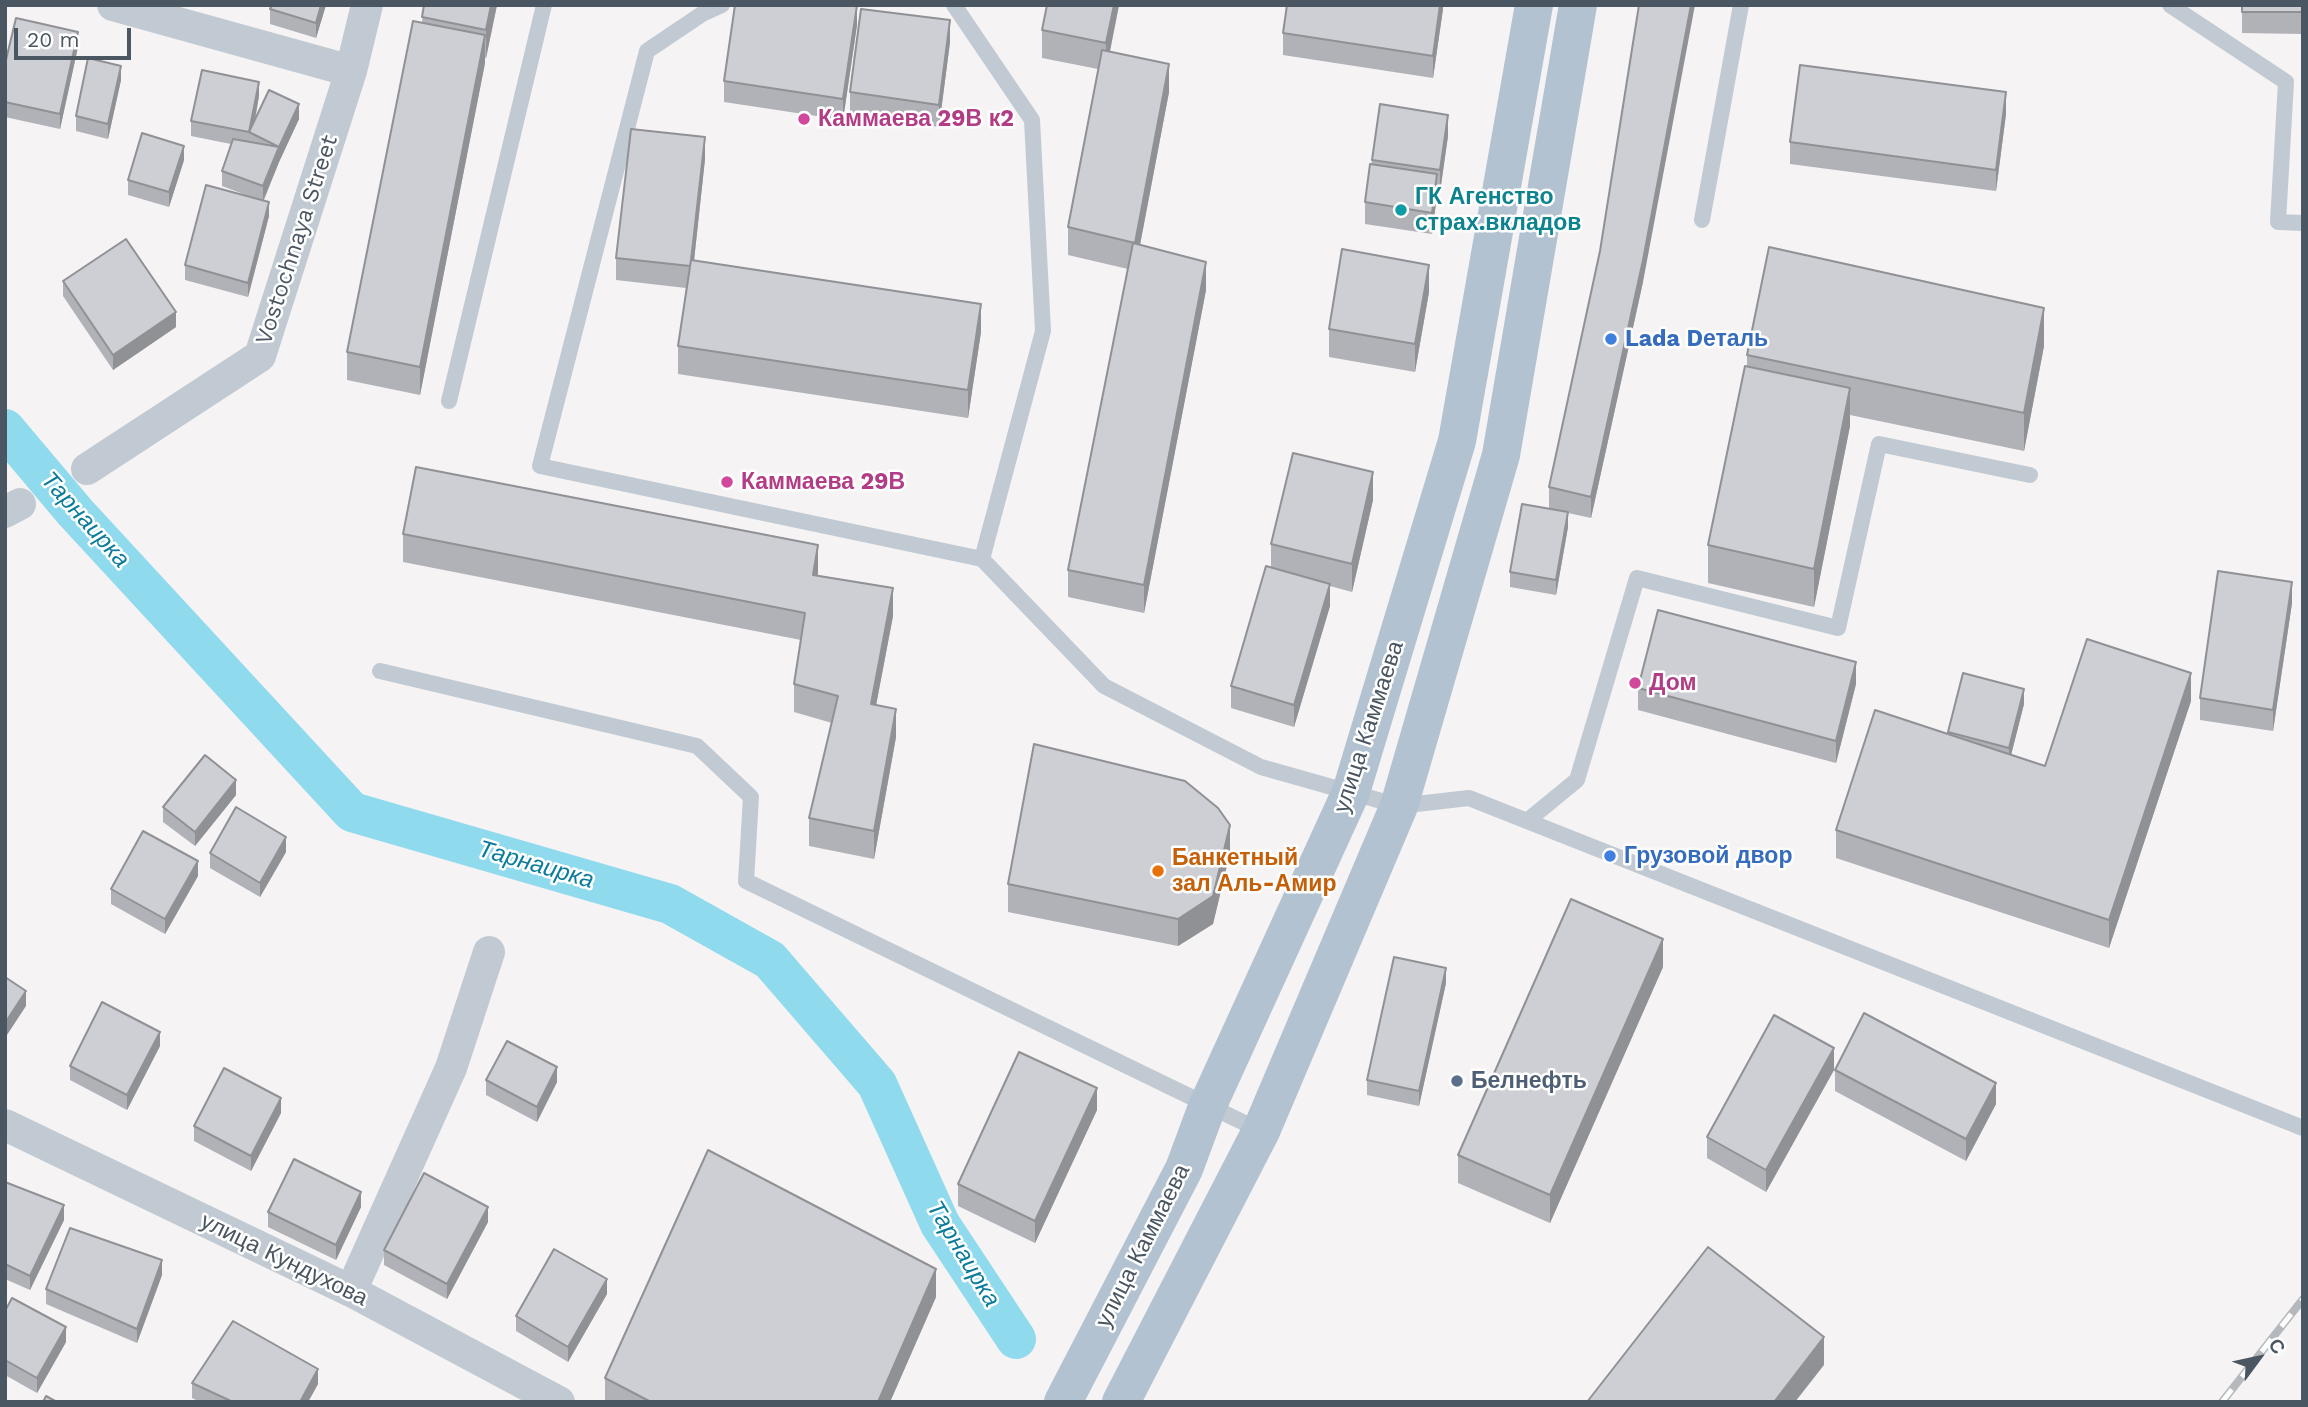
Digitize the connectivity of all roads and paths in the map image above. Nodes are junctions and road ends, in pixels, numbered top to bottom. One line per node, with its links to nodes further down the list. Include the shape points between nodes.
1 (113, 5): 10 (street)
2 (367, 5): 10 (street, Vostochnaya Street)
3 (544, 5): 13 (lane)
4 (722, 5): 16 (lane, via 647,51 540,466)
5 (954, 5): 16 (lane, via 1032,120 1043,331)
6 (1534, 5): 18 (main road, улица Каммаева, via 1457,441)
7 (1578, 5): 19 (main road, via 1501,456)
8 (1741, 5): 11 (lane)
9 (2170, 5): 12 (lane, via 2286,82 2278,222)
10 (351, 71): 14 (street, Vostochnaya Street, via 260,356)
11 (1702, 220)
12 (2303, 223)
13 (449, 401)
14 (87, 469)
15 (2030, 475): 20 (lane, via 1879,444 1838,628 1637,578 1577,780)
16 (982, 559): 18 (lane, via 1104,686 1261,767)
17 (380, 671): 22 (lane, via 697,746 751,797 746,881)
18 (1352, 792): 19 (lane); 22 (main road, улица Каммаева)
19 (1399, 806): 20 (lane, via 1469,798); 25 (main road)
20 (1527, 821): 24 (lane)
21 (489, 952): 26 (street, via 451,1068)
22 (1208, 1107): 25 (lane); 28 (main road, улица Каммаева, via 1184,1169)
23 (5, 1125): 26 (street, улица Кундухова)
24 (2303, 1128)
25 (1261, 1131): 29 (main road)
26 (351, 1291): 27 (street, улица Кундухова)
27 (559, 1402)
28 (1063, 1402)
29 (1121, 1402)

